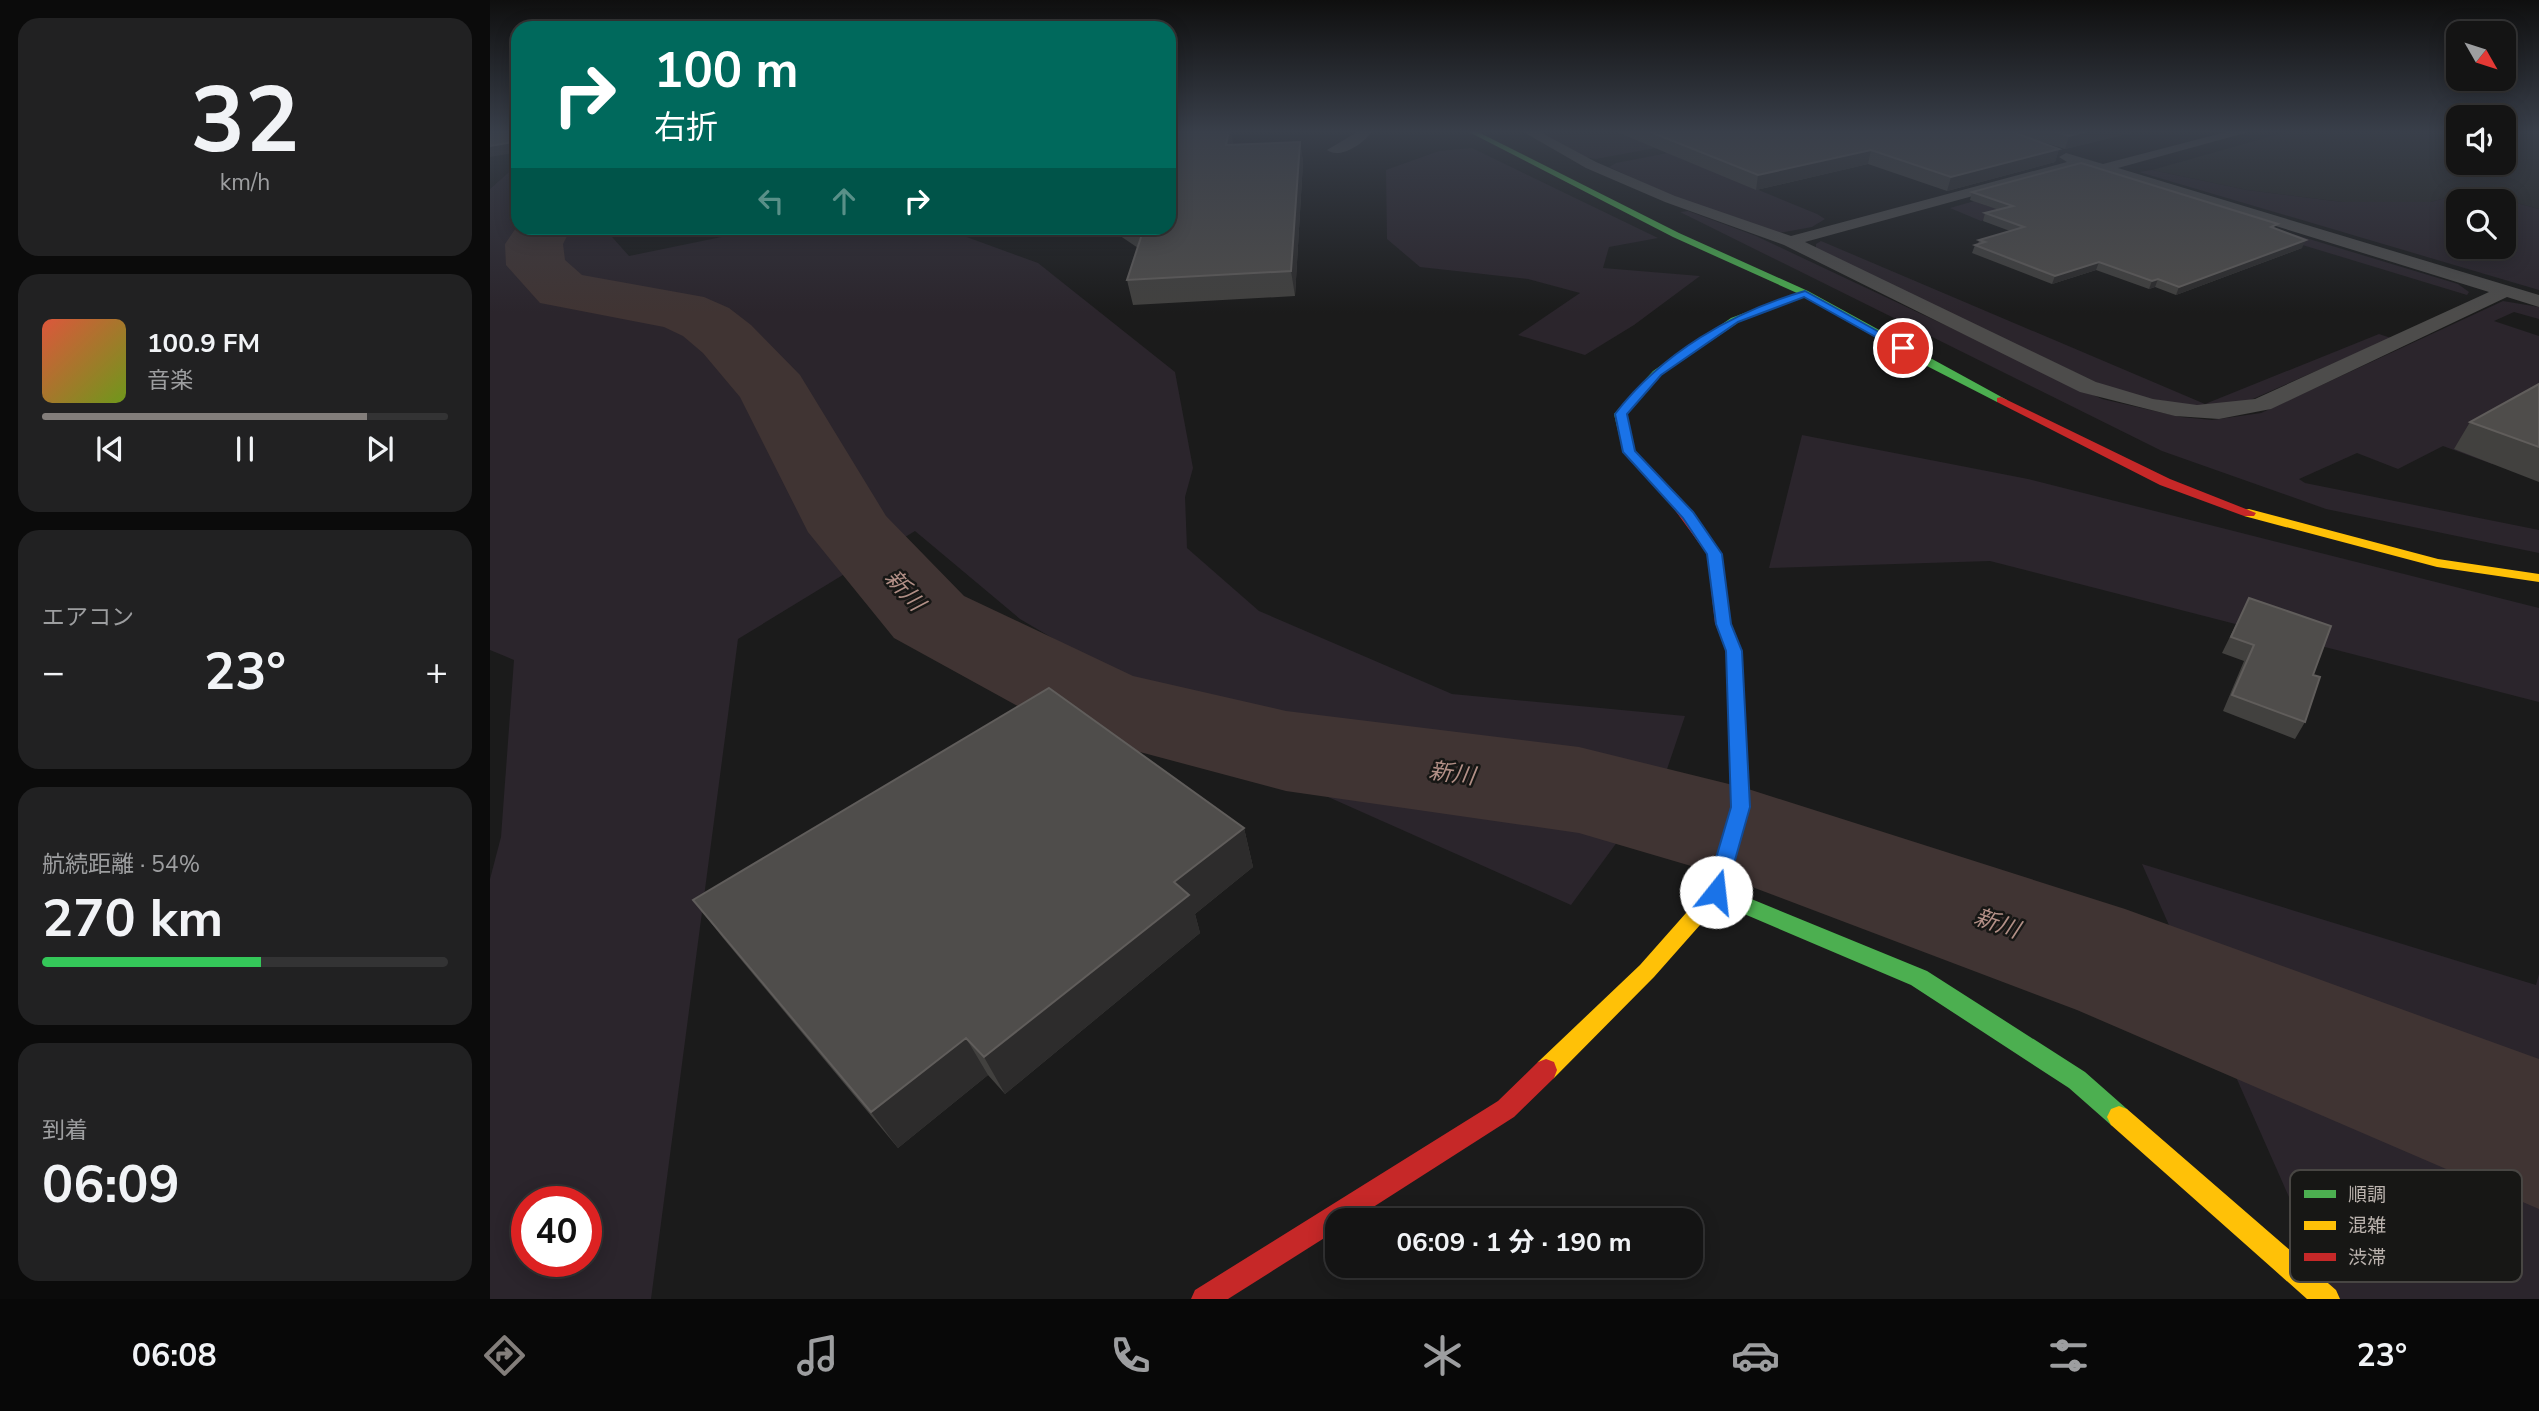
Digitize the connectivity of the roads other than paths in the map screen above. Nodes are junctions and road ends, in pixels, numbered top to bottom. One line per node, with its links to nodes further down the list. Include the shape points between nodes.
1 (1590, 192): 7 (street)
2 (1653, 192): 5 (lane)
3 (1973, 192): 5 (lane)
4 (2180, 192): 6 (lane)
5 (1790, 241): 6 (lane, via 2088,387 2175,410 2248,410)
6 (2506, 291): 8 (lane)
7 (1805, 293): 9 (street, via 1927,362 2165,482 2268,520 2437,563); 10 (street, via 1735,320 1657,373 1620,414 1629,452 1688,515 1714,554 1723,624 1734,651 1740,807)
8 (2539, 301)
9 (2539, 579)
10 (1716, 892): 11 (street, via 1919,978 2077,1080); 13 (street, via 1647,971 1506,1109)
11 (2290, 1267)
12 (2308, 1282): 14 (street)
13 (1204, 1299)
14 (2327, 1299)

